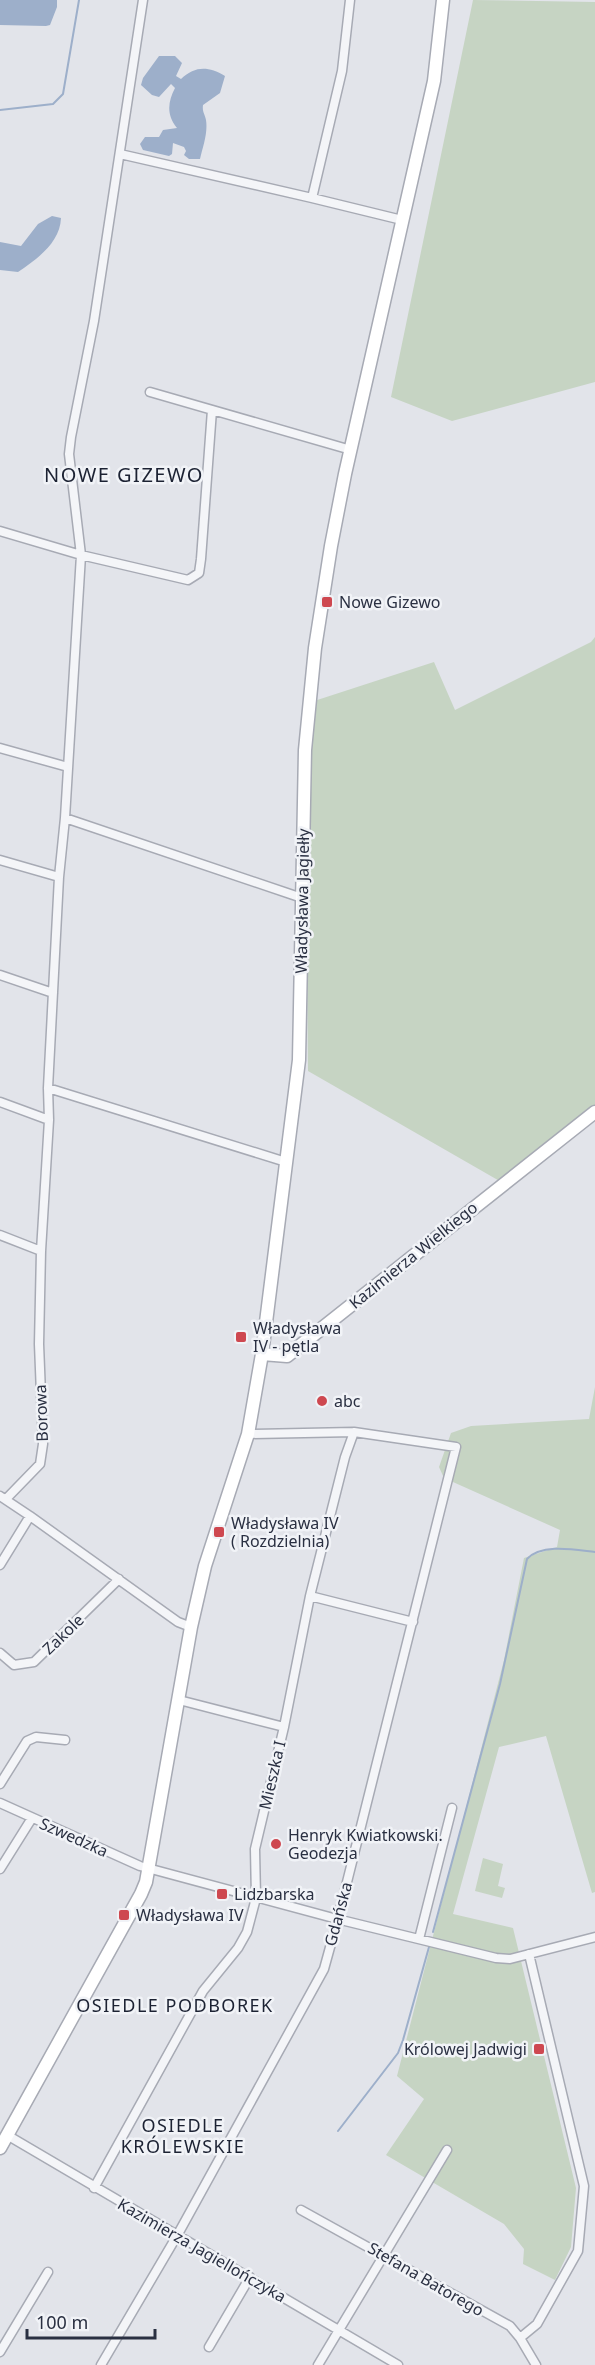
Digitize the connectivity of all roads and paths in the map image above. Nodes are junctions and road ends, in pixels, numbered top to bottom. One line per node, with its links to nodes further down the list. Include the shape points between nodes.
1 (143, 0): 4 (street, Borowa)
2 (350, 0): 5 (street, via 342,71)
3 (443, 0): 6 (street, Władysława Jagiełły, via 434,81)
4 (120, 154): 5 (street); 11 (street, Borowa, via 69,454)
5 (312, 198): 6 (street)
6 (402, 220): 9 (street, Władysława Jagiełły)
7 (150, 392): 8 (street)
8 (212, 410): 9 (street); 11 (street, via 199,573 188,580)
9 (351, 450): 17 (street, Władysława Jagiełły, via 331,546 308,703)
10 (0, 531): 11 (street)
11 (81, 555): 13 (street, Borowa)
12 (0, 748): 13 (street)
13 (68, 766): 14 (street, Borowa)
14 (65, 818): 16 (street, Borowa); 17 (street)
15 (0, 860): 16 (street)
16 (59, 877): 19 (street, Borowa)
17 (302, 898): 24 (street, Władysława Jagiełły, via 299,1060)
18 (0, 975): 19 (street)
19 (53, 993): 20 (street, Borowa)
20 (48, 1088): 23 (street, Borowa); 24 (street)
21 (0, 1102): 23 (street)
22 (595, 1112): 27 (street, Kazimierza Wielkiego, via 286,1356)
23 (49, 1120): 26 (street, Borowa)
24 (286, 1162): 27 (street, Władysława Jagiełły)
25 (0, 1235): 26 (street)
26 (41, 1251): 30 (street, Borowa, via 40,1464)
27 (262, 1354): 29 (street)
28 (354, 1432): 29 (street); 34 (street, Mieszka I); 35 (street, Gdańska, via 456,1447)
29 (248, 1434): 36 (street, via 205,1566)
30 (3, 1498): 31 (street, Borowa)
31 (30, 1516): 32 (street); 33 (street, Borowa)
32 (0, 1565)
33 (119, 1579): 36 (street, Borowa, via 178,1622); 37 (street, Zakole, via 34,1662 14,1665)
34 (310, 1596): 35 (street); 39 (street, Mieszka I)
35 (413, 1622): 48 (street, Gdańska)
36 (191, 1627): 38 (street)
37 (0, 1653)
38 (179, 1700): 39 (street); 45 (street)
39 (284, 1727): 47 (street, Mieszka I, via 255,1849)
40 (65, 1740): 41 (street, via 36,1737 27,1742)
41 (0, 1784)
42 (0, 1803): 44 (street, Szwedzka)
43 (453, 1808): 50 (street)
44 (32, 1818): 45 (street, Szwedzka); 46 (street)
45 (150, 1868): 47 (street); 52 (street, via 141,1894)
46 (0, 1869)
47 (256, 1898): 48 (street); 55 (street, Mieszka I, via 247,1932 202,1991)
48 (337, 1919): 50 (street); 57 (street, Gdańska, via 324,1969)
49 (595, 1937): 51 (street)
50 (418, 1939): 51 (street, via 496,1958)
51 (529, 1954): 62 (street, via 584,2186 578,2251 537,2324)
52 (7, 2135): 53 (street); 55 (street, Kazimierza Jagiellończyka)
53 (0, 2148)
54 (447, 2150): 58 (street)
55 (94, 2188): 57 (street, Kazimierza Jagiellończyka)
56 (301, 2210): 58 (street, Stefana Batorego)
57 (178, 2234): 60 (street, Kazimierza Jagiellończyka); 65 (street, Gdańska)
58 (384, 2254): 61 (street); 62 (street, Stefana Batorego, via 510,2326)
59 (48, 2272): 64 (street)
60 (250, 2277): 61 (street, Kazimierza Jagiellończyka); 63 (street)
61 (338, 2331): 66 (street); 67 (street, Kazimierza Jagiellończyka)
62 (520, 2338): 68 (street, Stefana Batorego)
63 (209, 2347)
64 (0, 2352)
65 (101, 2365)
66 (318, 2365)
67 (398, 2365)
68 (536, 2365)

